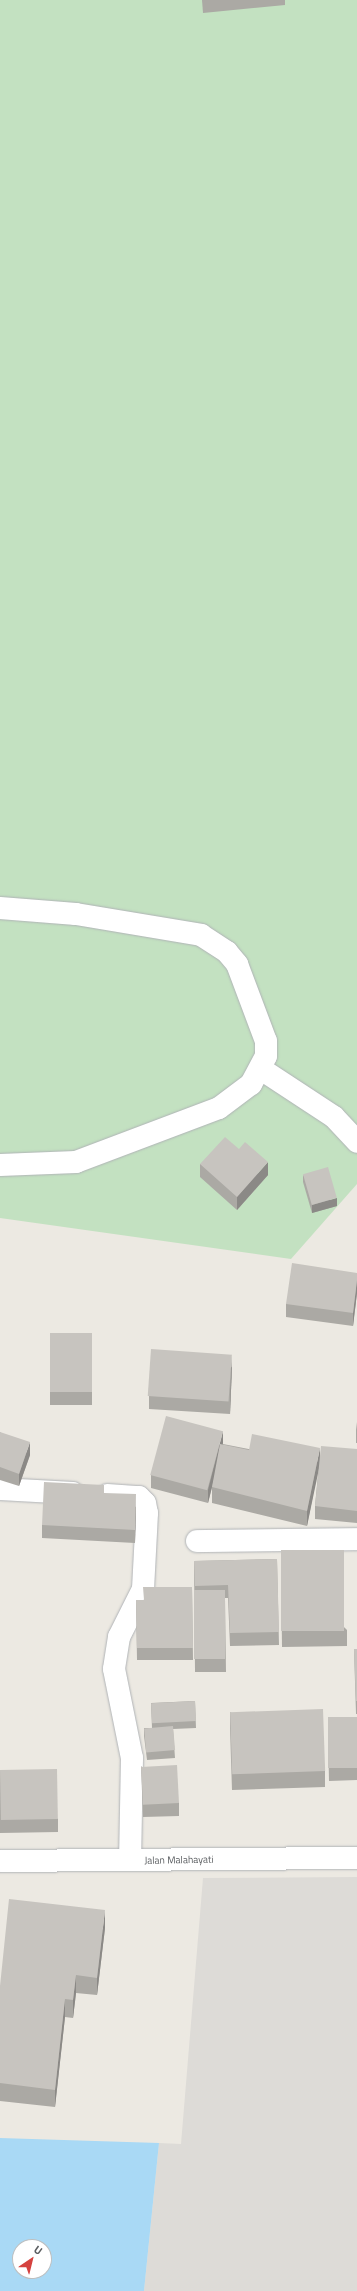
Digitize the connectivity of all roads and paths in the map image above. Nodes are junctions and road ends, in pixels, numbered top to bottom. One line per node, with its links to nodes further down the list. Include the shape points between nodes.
1 (0, 908): 2 (street, via 168,928 214,941 237,964 266,1041)
2 (261, 1069): 3 (street, via 334,1117); 4 (street, via 241,1094 219,1108 98,1156 50,1166)
3 (357, 1142)
4 (0, 1165)
5 (0, 1489): 9 (street, via 139,1497 145,1503 143,1589 119,1637 114,1669 132,1758)
6 (357, 1539): 7 (street)
7 (197, 1540)
8 (357, 1858): 9 (street, Jalan Malahayati)
9 (130, 1860): 10 (street, Jalan Malahayati)
10 (0, 1861)

